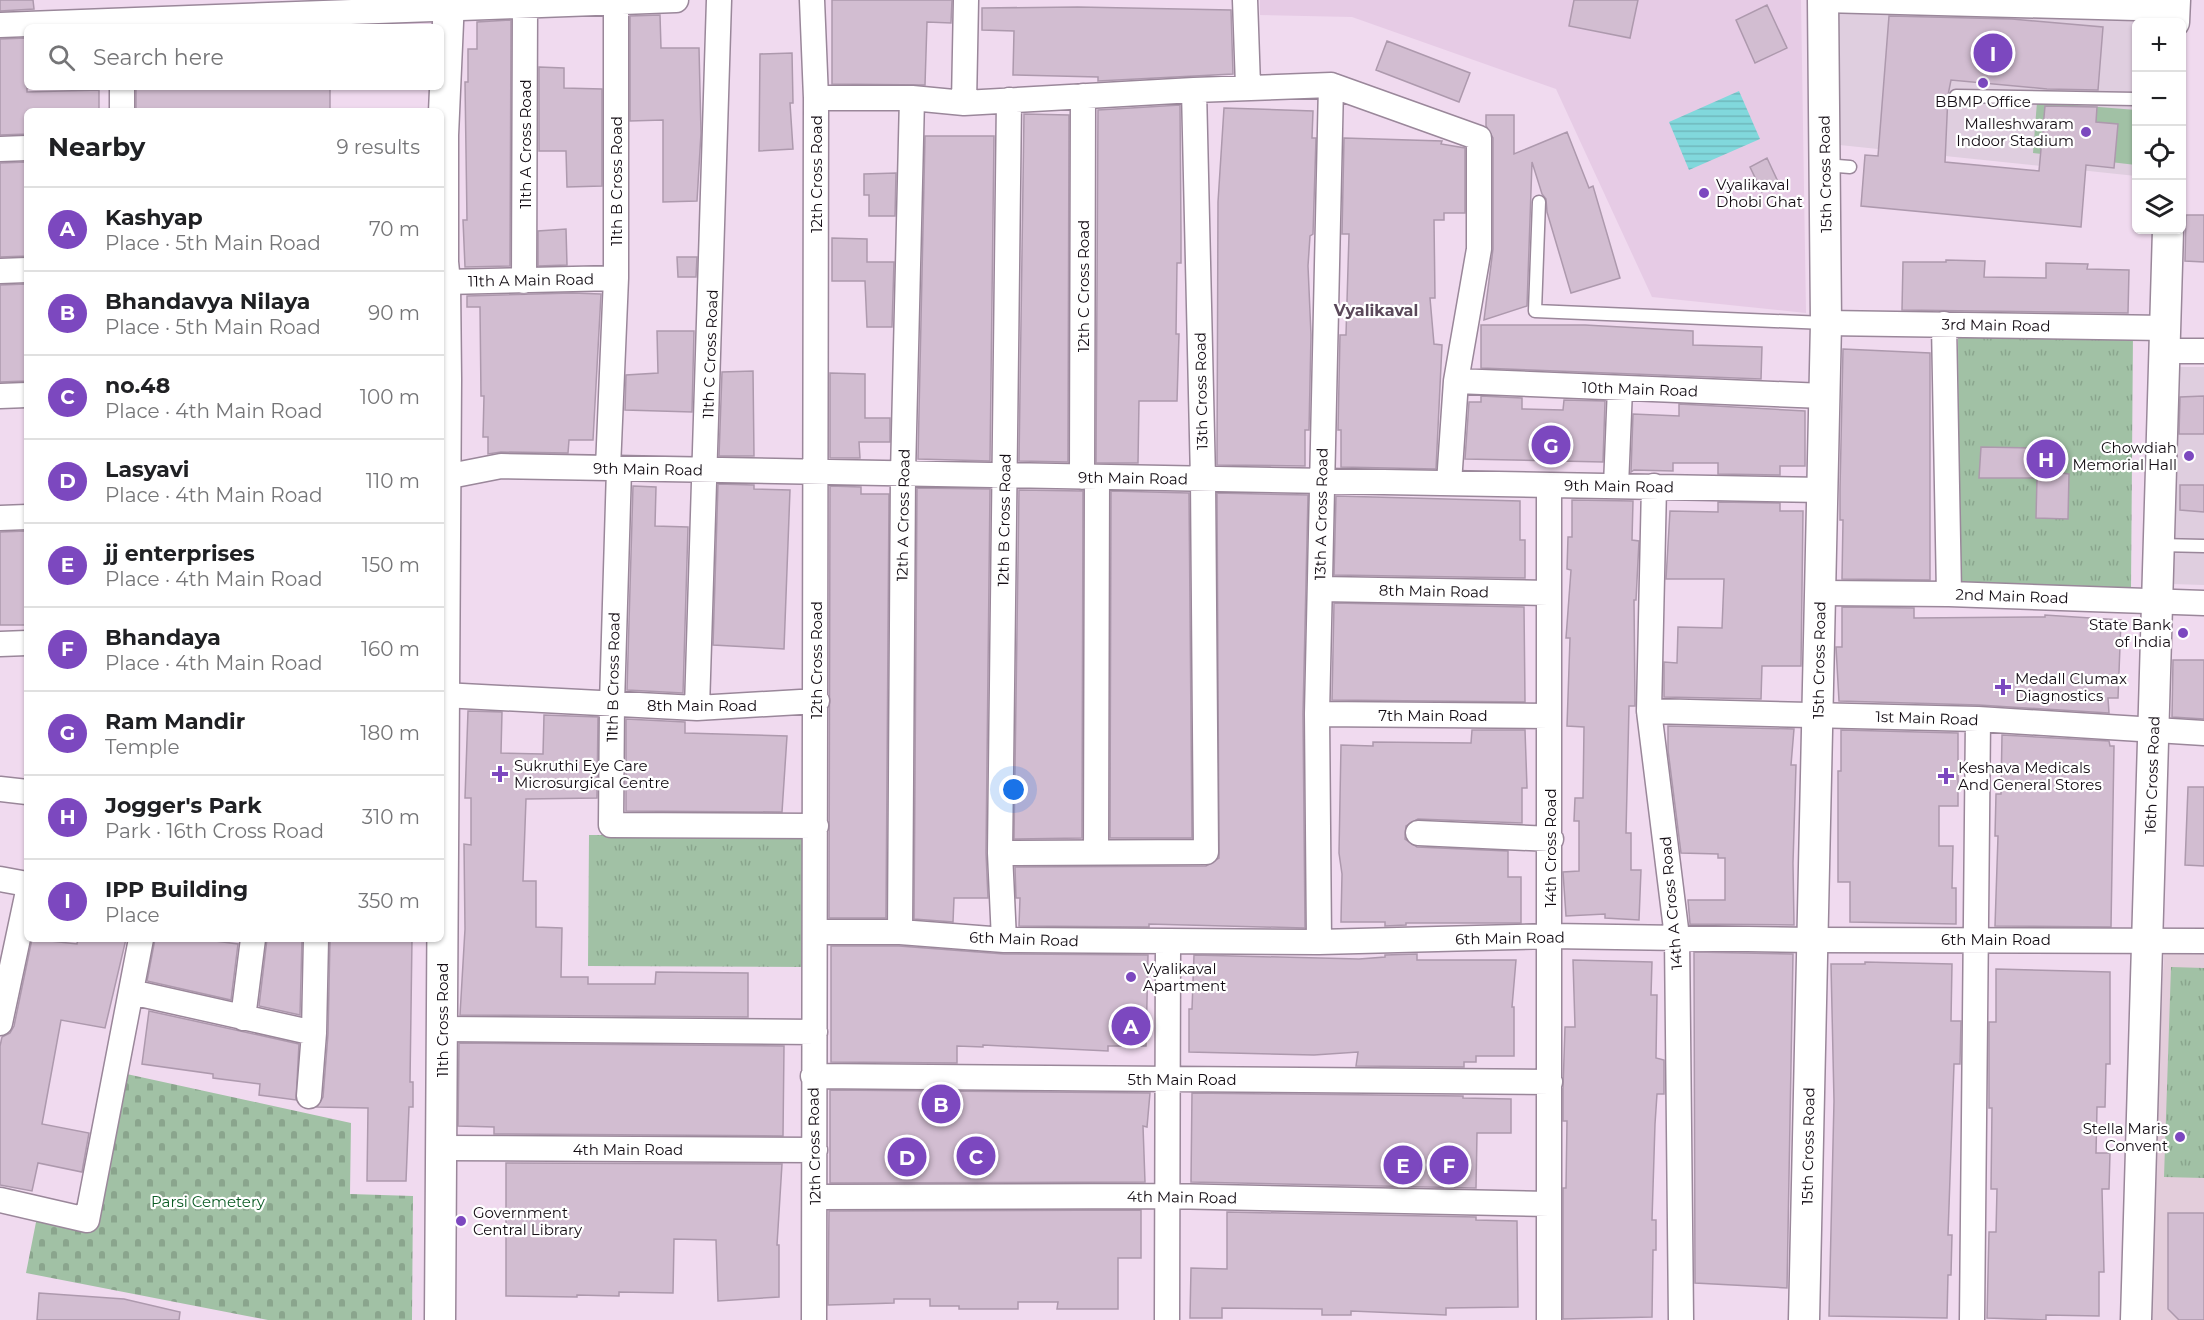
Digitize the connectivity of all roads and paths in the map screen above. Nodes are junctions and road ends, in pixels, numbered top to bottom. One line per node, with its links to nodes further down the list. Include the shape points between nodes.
1 (676, 0): 7 (street)
2 (719, 0): 46 (street, 11th C Cross Road)
3 (813, 0): 19 (street, 12th Cross Road)
4 (966, 0): 23 (street)
5 (1245, 0): 14 (street)
6 (1822, 0): 10 (street); 35 (street, 15th Cross Road, via 1837,166)
7 (616, 2): 9 (street); 33 (street, 11th B Cross Road)
8 (449, 4): 9 (street); 11 (street); 25 (street, 11th Cross Road)
9 (525, 6): 34 (street, 11th A Cross Road)
10 (2174, 10)
11 (122, 16): 12 (street)
12 (0, 25)
13 (1331, 85): 14 (street); 40 (street, via 1479,138 1479,249); 53 (street, 13th A Cross Road)
14 (1248, 86): 16 (street)
15 (122, 90): 24 (street)
16 (1194, 90): 17 (street); 52 (street, 13th Cross Road)
17 (1083, 96): 22 (street); 51 (street, 12th C Cross Road)
18 (1956, 96): 21 (lane)
19 (816, 98): 20 (street); 47 (street, 12th Cross Road)
20 (912, 98): 23 (street); 48 (street, 12th A Cross Road)
21 (2132, 99)
22 (1009, 100): 23 (street); 49 (street, 12th B Cross Road)
23 (964, 103)
24 (122, 108)
25 (443, 108)
26 (24, 148): 27 (street)
27 (0, 149)
28 (1539, 202): 35 (lane, via 1535,311)
29 (2168, 234): 37 (street, 16th Cross Road)
30 (444, 268): 34 (street, 11th A Main Road)
31 (24, 270): 32 (street)
32 (0, 271)
33 (616, 278): 34 (street, 11th A Main Road); 45 (street, 11th B Cross Road)
34 (524, 281)
35 (1826, 323): 36 (street, 3rd Main Road); 44 (street, 15th Cross Road)
36 (1944, 324): 37 (street, 3rd Main Road); 67 (street)
37 (2165, 339): 38 (street, 3rd Main Road); 62 (street, 16th Cross Road)
38 (2204, 351)
39 (444, 380): 50 (street, 11th Cross Road)
40 (1456, 381): 41 (street, 10th Main Road); 54 (street)
41 (1620, 388): 44 (street, 10th Main Road); 56 (street)
42 (24, 395): 43 (street)
43 (0, 396)
44 (1824, 396): 58 (street, 15th Cross Road)
45 (614, 468): 46 (street, 9th Main Road); 50 (street, 9th Main Road, via 501,466); 74 (street, 11th B Cross Road)
46 (706, 470): 47 (street, 9th Main Road); 75 (street, 11th C Cross Road)
47 (814, 472): 48 (street, 9th Main Road); 73 (street, 12th Cross Road)
48 (903, 474): 49 (street, 9th Main Road); 94 (street, 12th A Cross Road)
49 (1005, 475): 51 (street, 9th Main Road); 89 (street, 12th B Cross Road)
50 (445, 477): 59 (street, 11th Cross Road)
51 (1090, 477): 52 (street, 9th Main Road); 88 (street)
52 (1203, 479): 53 (street, 9th Main Road); 88 (street, 13th Cross Road, via 1206,852)
53 (1322, 481): 54 (street, 9th Main Road); 64 (street, 13th A Cross Road)
54 (1449, 483): 55 (street, 9th Main Road)
55 (1549, 485): 56 (street, 9th Main Road); 65 (street, 14th Cross Road)
56 (1616, 486): 57 (street, 9th Main Road)
57 (1654, 486): 58 (street, 9th Main Road); 76 (street, 14th A Cross Road)
58 (1822, 490): 66 (street, 15th Cross Road)
59 (444, 494)
60 (24, 517): 61 (street)
61 (0, 518)
62 (2159, 545): 63 (lane); 68 (street, 16th Cross Road)
63 (2204, 546)
64 (1320, 589): 65 (street, 8th Main Road); 77 (street, 13th A Cross Road)
65 (1548, 593): 79 (street, 14th Cross Road)
66 (1820, 593): 67 (street, 2nd Main Road); 78 (street, 15th Cross Road)
67 (1949, 594): 68 (street, 2nd Main Road)
68 (2157, 601): 69 (street, 2nd Main Road); 81 (street, 16th Cross Road)
69 (2204, 603)
70 (24, 643): 71 (street)
71 (0, 644)
72 (444, 695): 74 (street, 8th Main Road)
73 (817, 701): 75 (street, 8th Main Road); 85 (street, 12th Cross Road)
74 (612, 704): 75 (street, 8th Main Road); 85 (street, 11th B Cross Road, via 611,825)
75 (697, 708)
76 (1649, 711): 78 (street, 1st Main Road); 96 (street, 14th A Cross Road)
77 (1317, 714): 79 (street, 7th Main Road); 107 (street, 13th A Cross Road)
78 (1818, 715): 80 (street, 1st Main Road); 99 (street, 15th Cross Road)
79 (1549, 716): 87 (street, 14th Cross Road)
80 (1978, 719): 81 (street, 1st Main Road); 97 (street)
81 (2153, 730): 82 (street, 1st Main Road); 100 (street, 16th Cross Road)
82 (2204, 733)
83 (0, 789): 84 (street)
84 (24, 792)
85 (816, 826): 93 (street, 12th Cross Road)
86 (1418, 833): 87 (street)
87 (1551, 839): 95 (street, 14th Cross Road)
88 (1096, 851): 89 (street, 13th Cross Road)
89 (1000, 853): 98 (street, 12th B Cross Road)
90 (0, 879): 91 (street)
91 (24, 883)
92 (24, 910): 110 (street)
93 (816, 932): 94 (street, 6th Main Road); 112 (street, 12th Cross Road)
94 (900, 932): 98 (street, 6th Main Road)
95 (1551, 936): 96 (street, 6th Main Road); 107 (street, 6th Main Road); 116 (street, 14th Cross Road)
96 (1677, 937): 99 (street, 6th Main Road); 128 (street, 14th A Cross Road)
97 (1977, 939): 99 (street, 6th Main Road); 100 (street, 6th Main Road); 130 (street)
98 (1004, 940): 106 (street, 6th Main Road)
99 (1812, 940): 129 (street, 15th Cross Road)
100 (2147, 940): 101 (street, 6th Main Road); 131 (street, 16th Cross Road)
101 (2204, 941)
102 (140, 942): 108 (street)
103 (253, 942): 109 (street)
104 (316, 942): 113 (street)
105 (442, 942): 111 (street, 11th Cross Road)
106 (1168, 942): 107 (street, 6th Main Road); 115 (street)
107 (1319, 942)
108 (131, 992): 109 (street); 122 (street, via 87,1220)
109 (243, 1018): 113 (street)
110 (0, 1023)
111 (441, 1029): 112 (street); 118 (street, 11th Cross Road)
112 (815, 1032): 114 (street, 12th Cross Road)
113 (314, 1033): 117 (street)
114 (813, 1076): 115 (street, 5th Main Road); 119 (street, 12th Cross Road)
115 (1167, 1079): 116 (street, 5th Main Road); 120 (street)
116 (1550, 1082): 123 (street, 14th Cross Road)
117 (309, 1096)
118 (441, 1148): 119 (street, 4th Main Road); 124 (street, 11th Cross Road)
119 (815, 1150): 121 (street, 12th Cross Road)
120 (1167, 1196): 121 (street, 4th Main Road); 123 (street, 4th Main Road); 126 (street)
121 (815, 1197): 125 (street, 12th Cross Road)
122 (0, 1200)
123 (1549, 1204): 127 (street, 14th Cross Road)
124 (440, 1320)
125 (814, 1320)
126 (1167, 1320)
127 (1549, 1320)
128 (1681, 1320)
129 (1804, 1320)
130 (1972, 1320)
131 (2136, 1320)

